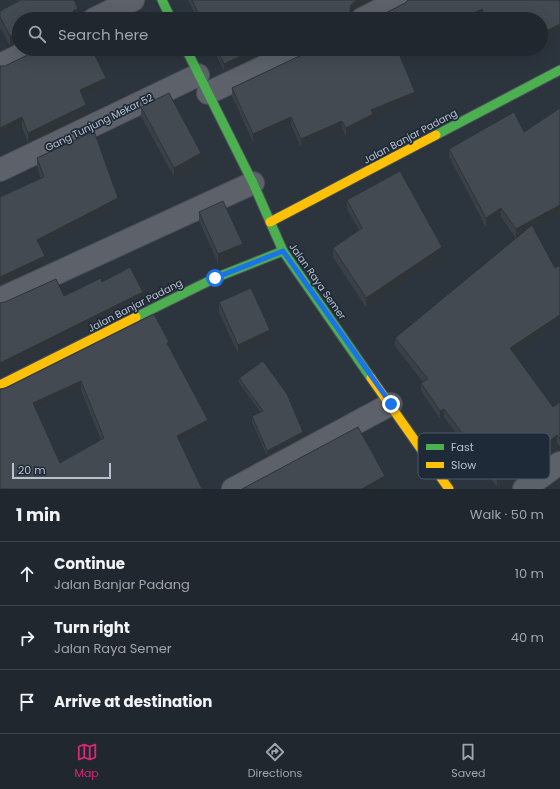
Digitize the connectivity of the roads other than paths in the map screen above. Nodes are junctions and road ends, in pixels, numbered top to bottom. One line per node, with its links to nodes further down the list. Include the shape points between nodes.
1 (133, 0): 4 (street)
2 (162, 0): 5 (street)
3 (399, 0): 6 (street)
4 (108, 12)
5 (168, 12)
6 (376, 12)
7 (19, 56): 10 (street)
8 (189, 56): 12 (street, Jalan Raya Semer)
9 (282, 56): 12 (street, Gang Tunjung Mekar 52)
10 (0, 65)
11 (560, 70): 15 (street, Jalan Banjar Padang)
12 (203, 84): 13 (street, Gang Tunjung Mekar 52); 14 (street, Jalan Raya Semer)
13 (0, 170)
14 (253, 183): 15 (street, Jalan Raya Semer); 17 (street)
15 (270, 222): 16 (street, Jalan Raya Semer)
16 (283, 251): 18 (street, Jalan Banjar Padang, via 215,278); 19 (street, Jalan Raya Semer)
17 (0, 299)
18 (0, 385)
19 (391, 404): 20 (street, Jalan Raya Semer); 25 (street)
20 (418, 444)
21 (560, 463): 22 (street)
22 (550, 470)
23 (442, 479): 26 (street, Jalan Raya Semer)
24 (538, 479): 27 (street)
25 (233, 489)
26 (449, 489)
27 (524, 489)

